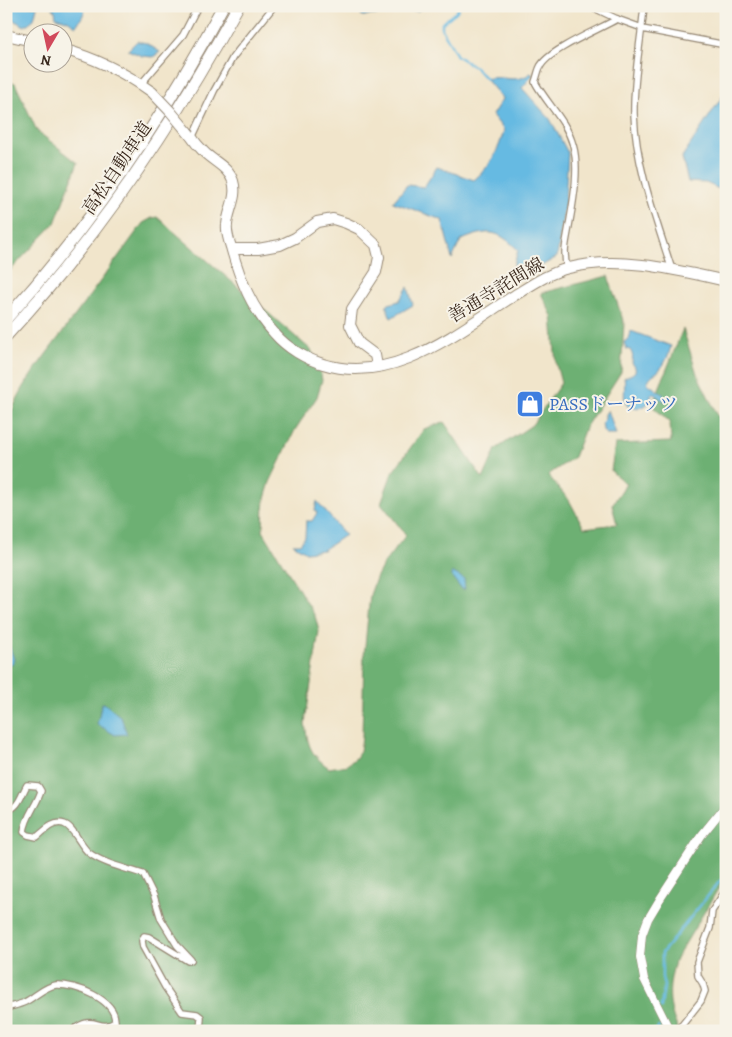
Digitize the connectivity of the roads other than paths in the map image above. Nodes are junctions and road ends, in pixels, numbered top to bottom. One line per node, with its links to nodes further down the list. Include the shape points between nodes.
1 (116, 6): 2 (street)
2 (124, 6)
3 (198, 6): 15 (street, via 183,35)
4 (223, 6): 21 (highway, 高松自動車道, via 171,98 107,194 40,282)
5 (238, 6): 22 (highway, 高松自動車道, via 180,106 115,206 47,293)
6 (274, 6): 16 (street, via 233,57)
7 (590, 6): 9 (street)
8 (644, 6): 10 (street)
9 (617, 19): 10 (street); 18 (street, via 580,36 547,58 540,66 535,82 562,118 573,146 574,188 564,254)
10 (642, 28): 13 (street); 19 (street, via 635,91 636,139 641,168)
11 (6, 35): 12 (main road)
12 (22, 39)
13 (726, 45)
14 (72, 52): 15 (main road, 善通寺詫間線, via 104,63)
15 (141, 84): 16 (main road, 善通寺詫間線, bridge)
16 (191, 136): 17 (main road, 善通寺詫間線, via 233,180 234,197 226,226)
17 (232, 249): 23 (main road, 善通寺詫間線, via 252,304 276,336 304,356 331,367); 23 (main road, via 280,245 317,222 333,219 359,229 376,245 379,257 376,272 352,309 350,325 359,343 375,355)
18 (567, 268): 19 (main road, 善通寺詫間線, via 614,262); 23 (main road, 善通寺詫間線, via 542,279 426,350 401,361)
19 (672, 270): 20 (main road, 善通寺詫間線)
20 (726, 281)
21 (6, 319)
22 (6, 336)
23 (377, 366)
24 (726, 805): 30 (street, via 701,836 660,899 642,935 640,957 644,980)
25 (6, 810): 29 (street, via 18,805 27,785 38,786 41,791 39,798 24,832 37,836 55,824 63,823 87,852 102,861 143,874 161,919 191,960 149,937 144,936 143,947 182,1012 201,1017)
26 (726, 890): 30 (street, via 712,911 710,928 697,962 698,976 705,991 682,1025)
27 (6, 1008): 28 (street, via 57,985 81,989 96,996 106,1003 115,1017 113,1024 85,1022)
28 (72, 1031)
29 (200, 1031)
30 (672, 1031)

